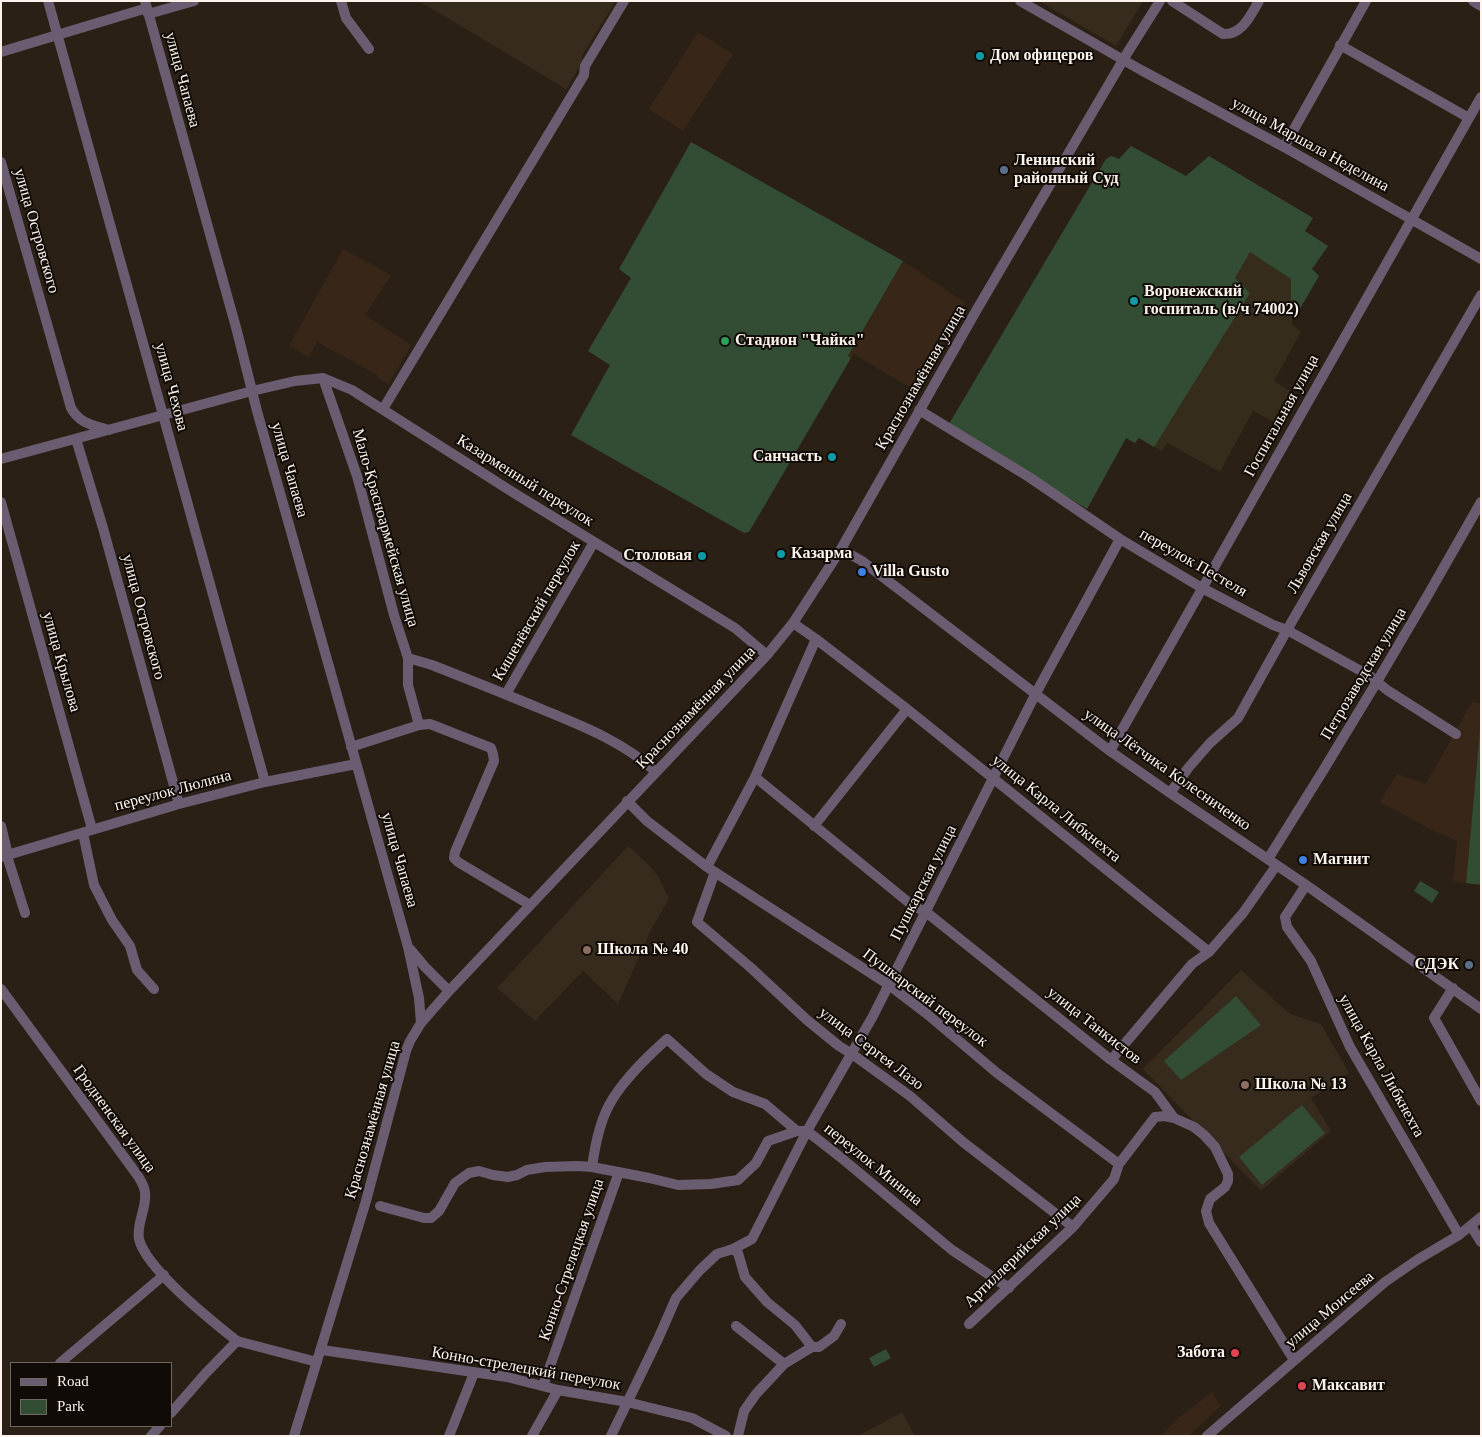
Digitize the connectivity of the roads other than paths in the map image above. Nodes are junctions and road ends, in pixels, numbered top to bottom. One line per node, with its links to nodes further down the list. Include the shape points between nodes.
1 (48, 1): 13 (street, улица Чехова)
2 (194, 1): 12 (street)
3 (341, 1): 15 (street, via 346,18)
4 (624, 1): 27 (street, via 585,66 584,74 569,100)
5 (1020, 1): 17 (street, улица Маршала Неделина)
6 (1160, 1): 17 (street, Краснознамённая улица)
7 (1172, 1): 8 (street, via 1223,34 1243,27)
8 (1259, 1)
9 (1366, 1): 14 (street)
10 (1473, 1): 11 (street)
11 (1481, 6)
12 (147, 8): 13 (street); 26 (street, улица Чапаева)
13 (58, 35): 16 (street); 29 (street, улица Чехова)
14 (1340, 45): 19 (street); 20 (street)
15 (369, 49)
16 (1, 52)
17 (1123, 60): 20 (street, улица Маршала Неделина); 28 (street, Краснознамённая улица)
18 (1481, 97): 19 (street, Госпитальная улица)
19 (1468, 118): 22 (street, Госпитальная улица)
20 (1284, 147): 22 (street, улица Маршала Неделина)
21 (1, 162): 30 (street, улица Островского, via 70,408 82,421)
22 (1411, 218): 23 (street, улица Маршала Неделина); 38 (street, Госпитальная улица)
23 (1481, 259)
24 (1481, 295): 40 (street, Львовская улица)
25 (323, 378): 26 (street, Казарменный переулок); 27 (street, Казарменный переулок, via 352,390); 43 (street, Мало-Красноармейская улица, via 358,476)
26 (252, 391): 29 (street, Казарменный переулок); 50 (street, улица Чапаева)
27 (383, 409): 36 (street, Казарменный переулок)
28 (919, 410): 35 (street, переулок Пестеля, via 1029,477); 37 (street, Краснознамённая улица)
29 (164, 416): 30 (street, Казарменный переулок); 56 (street, улица Чехова)
30 (110, 430): 31 (street, Казарменный переулок)
31 (76, 439): 32 (street, Казарменный переулок); 59 (street, улица Островского)
32 (1, 459)
33 (1, 502): 62 (street, улица Крылова)
34 (1481, 502): 44 (street, Петрозаводская улица)
35 (1120, 539): 38 (street, переулок Пестеля); 45 (street, Пушкарская улица)
36 (594, 542): 42 (street, Казарменный переулок, via 735,628); 46 (street, Кишенёвский переулок)
37 (841, 549): 39 (street, Краснознамённая улица); 45 (street, улица Лётчика Колесниченко, via 862,561)
38 (1202, 588): 40 (street, переулок Пестеля); 51 (street, Госпитальная улица)
39 (793, 622): 41 (street, улица Карла Либкнехта); 42 (street, Краснознамённая улица)
40 (1287, 630): 44 (street, переулок Пестеля); 57 (street, Львовская улица, via 1238,718 1210,743)
41 (816, 639): 47 (street, улица Карла Либкнехта); 54 (street)
42 (767, 655): 53 (street, Краснознамённая улица)
43 (408, 658): 46 (street); 48 (street, Мало-Красноармейская улица, via 408,685)
44 (1376, 681): 49 (street, переулок Пестеля); 64 (street, Петрозаводская улица)
45 (1036, 693): 51 (street, улица Лётчика Колесниченко); 55 (street, Пушкарская улица)
46 (506, 694): 53 (street, via 626,748)
47 (907, 709): 55 (street, улица Карла Либкнехта); 61 (street)
48 (419, 725): 50 (street); 68 (street, via 430,724 490,748 494,754 494,761 454,858)
49 (1456, 734)
50 (351, 747): 52 (street, улица Чапаева)
51 (1110, 751): 57 (street, улица Лётчика Колесниченко)
52 (356, 764): 56 (street, переулок Люлина); 71 (street, улица Чапаева)
53 (656, 772): 58 (street, Краснознамённая улица)
54 (755, 777): 61 (street, улица Танкистов); 66 (street)
55 (993, 778): 69 (street, Пушкарская улица); 72 (street, улица Карла Либкнехта)
56 (265, 782): 59 (street, переулок Люлина)
57 (1170, 793): 64 (street, улица Лётчика Колесниченко)
58 (627, 801): 66 (street, Пушкарский переулок, via 647,821); 68 (street, Краснознамённая улица)
59 (179, 804): 62 (street, переулок Люлина)
60 (1, 826): 63 (street)
61 (814, 826): 69 (street, улица Танкистов, via 913,906)
62 (88, 831): 63 (street, переулок Люлина); 76 (street, улица Крылова, via 94,885 130,946 137,970)
63 (5, 856): 70 (street)
64 (1268, 859): 65 (street, улица Лётчика Колесниченко)
65 (1276, 866): 67 (street, улица Лётчика Колесниченко); 72 (street, via 1243,913)
66 (711, 869): 73 (street, Пушкарский переулок); 80 (street, улица Сергея Лазо, via 697,922 807,1020)
67 (1306, 885): 74 (street, улица Лётчика Колесниченко); 92 (street, улица Карла Либкнехта, via 1285,917 1287,927 1311,961 1350,1047)
68 (530, 905): 77 (street, Краснознамённая улица)
69 (926, 912): 73 (street, Пушкарская улица); 81 (street, улица Танкистов)
70 (25, 913)
71 (408, 947): 77 (street, улица Чапаева); 79 (street, улица Чапаева)
72 (1209, 952): 81 (street, via 1192,964)
73 (888, 985): 80 (street, Пушкарская улица); 85 (street, Пушкарский переулок)
74 (1453, 988): 78 (street, улица Лётчика Колесниченко); 82 (street, via 1434,1018)
75 (1, 989): 95 (street, Гродненская улица, via 138,1176 146,1195 139,1237 144,1252)
76 (154, 989)
77 (449, 991): 79 (street, Краснознамённая улица)
78 (1481, 1009)
79 (421, 1024): 102 (street, Краснознамённая улица, via 406,1051)
80 (852, 1054): 84 (street, Пушкарская улица); 91 (street, улица Сергея Лазо, via 910,1096 963,1142)
81 (1111, 1060): 83 (street, улица Танкистов, via 1155,1092)
82 (1481, 1101)
83 (1174, 1118): 85 (street, Артиллерийская улица, via 1155,1117); 103 (street, улица Танкистов, via 1194,1127 1222,1160 1228,1181 1210,1200 1206,1210 1209,1224)
84 (802, 1131): 86 (street, переулок Минина, via 765,1104 733,1092 706,1074 667,1039 635,1070 611,1101 595,1147); 87 (street, via 768,1141 756,1163 738,1180 678,1185); 94 (street, Пушкарская улица, via 752,1239); 96 (street, переулок Минина, via 839,1156 952,1250)
85 (1118, 1164): 91 (street, Артиллерийская улица, via 1114,1179)
86 (592, 1167): 87 (street); 88 (street, via 545,1167 508,1176 479,1171 469,1173 455,1183 439,1211 431,1218)
87 (619, 1172): 108 (street, Конно-Стрелецкая улица)
88 (380, 1206)
89 (1481, 1217): 90 (street, улица Моисеева)
90 (1471, 1226): 92 (street, улица Моисеева); 93 (street)
91 (1073, 1227): 96 (street, Артиллерийская улица)
92 (1459, 1235): 103 (street, улица Моисеева, via 1385,1282)
93 (1481, 1242)
94 (733, 1249): 101 (street, via 738,1253 745,1277 767,1302 795,1325); 110 (street, via 717,1254 676,1298)
95 (164, 1275): 100 (street, Гродненская улица); 104 (street)
96 (1009, 1288): 98 (street, Артиллерийская улица)
97 (841, 1324): 101 (street, via 834,1336 820,1347)
98 (969, 1324)
99 (736, 1326): 106 (street)
100 (237, 1341): 105 (street); 111 (street)
101 (812, 1347): 106 (street)
102 (322, 1350): 105 (street, Краснознамённая улица); 107 (street, Конно-стрелецкий переулок)
103 (1294, 1360): 118 (street, улица Моисеева)
104 (61, 1362)
105 (318, 1362): 113 (street, Краснознамённая улица)
106 (784, 1364): 117 (street, via 744,1411)
107 (474, 1373): 108 (street, Конно-стрелецкий переулок); 114 (street)
108 (543, 1386): 109 (street, Конно-стрелецкий переулок)
109 (558, 1390): 110 (street, Конно-стрелецкий переулок); 115 (street)
110 (627, 1402): 112 (street, Конно-стрелецкий переулок, via 692,1418); 116 (street)
111 (172, 1412)
112 (723, 1434)
113 (294, 1436)
114 (449, 1436)
115 (532, 1436)
116 (611, 1436)
117 (738, 1436)
118 (1207, 1436)

